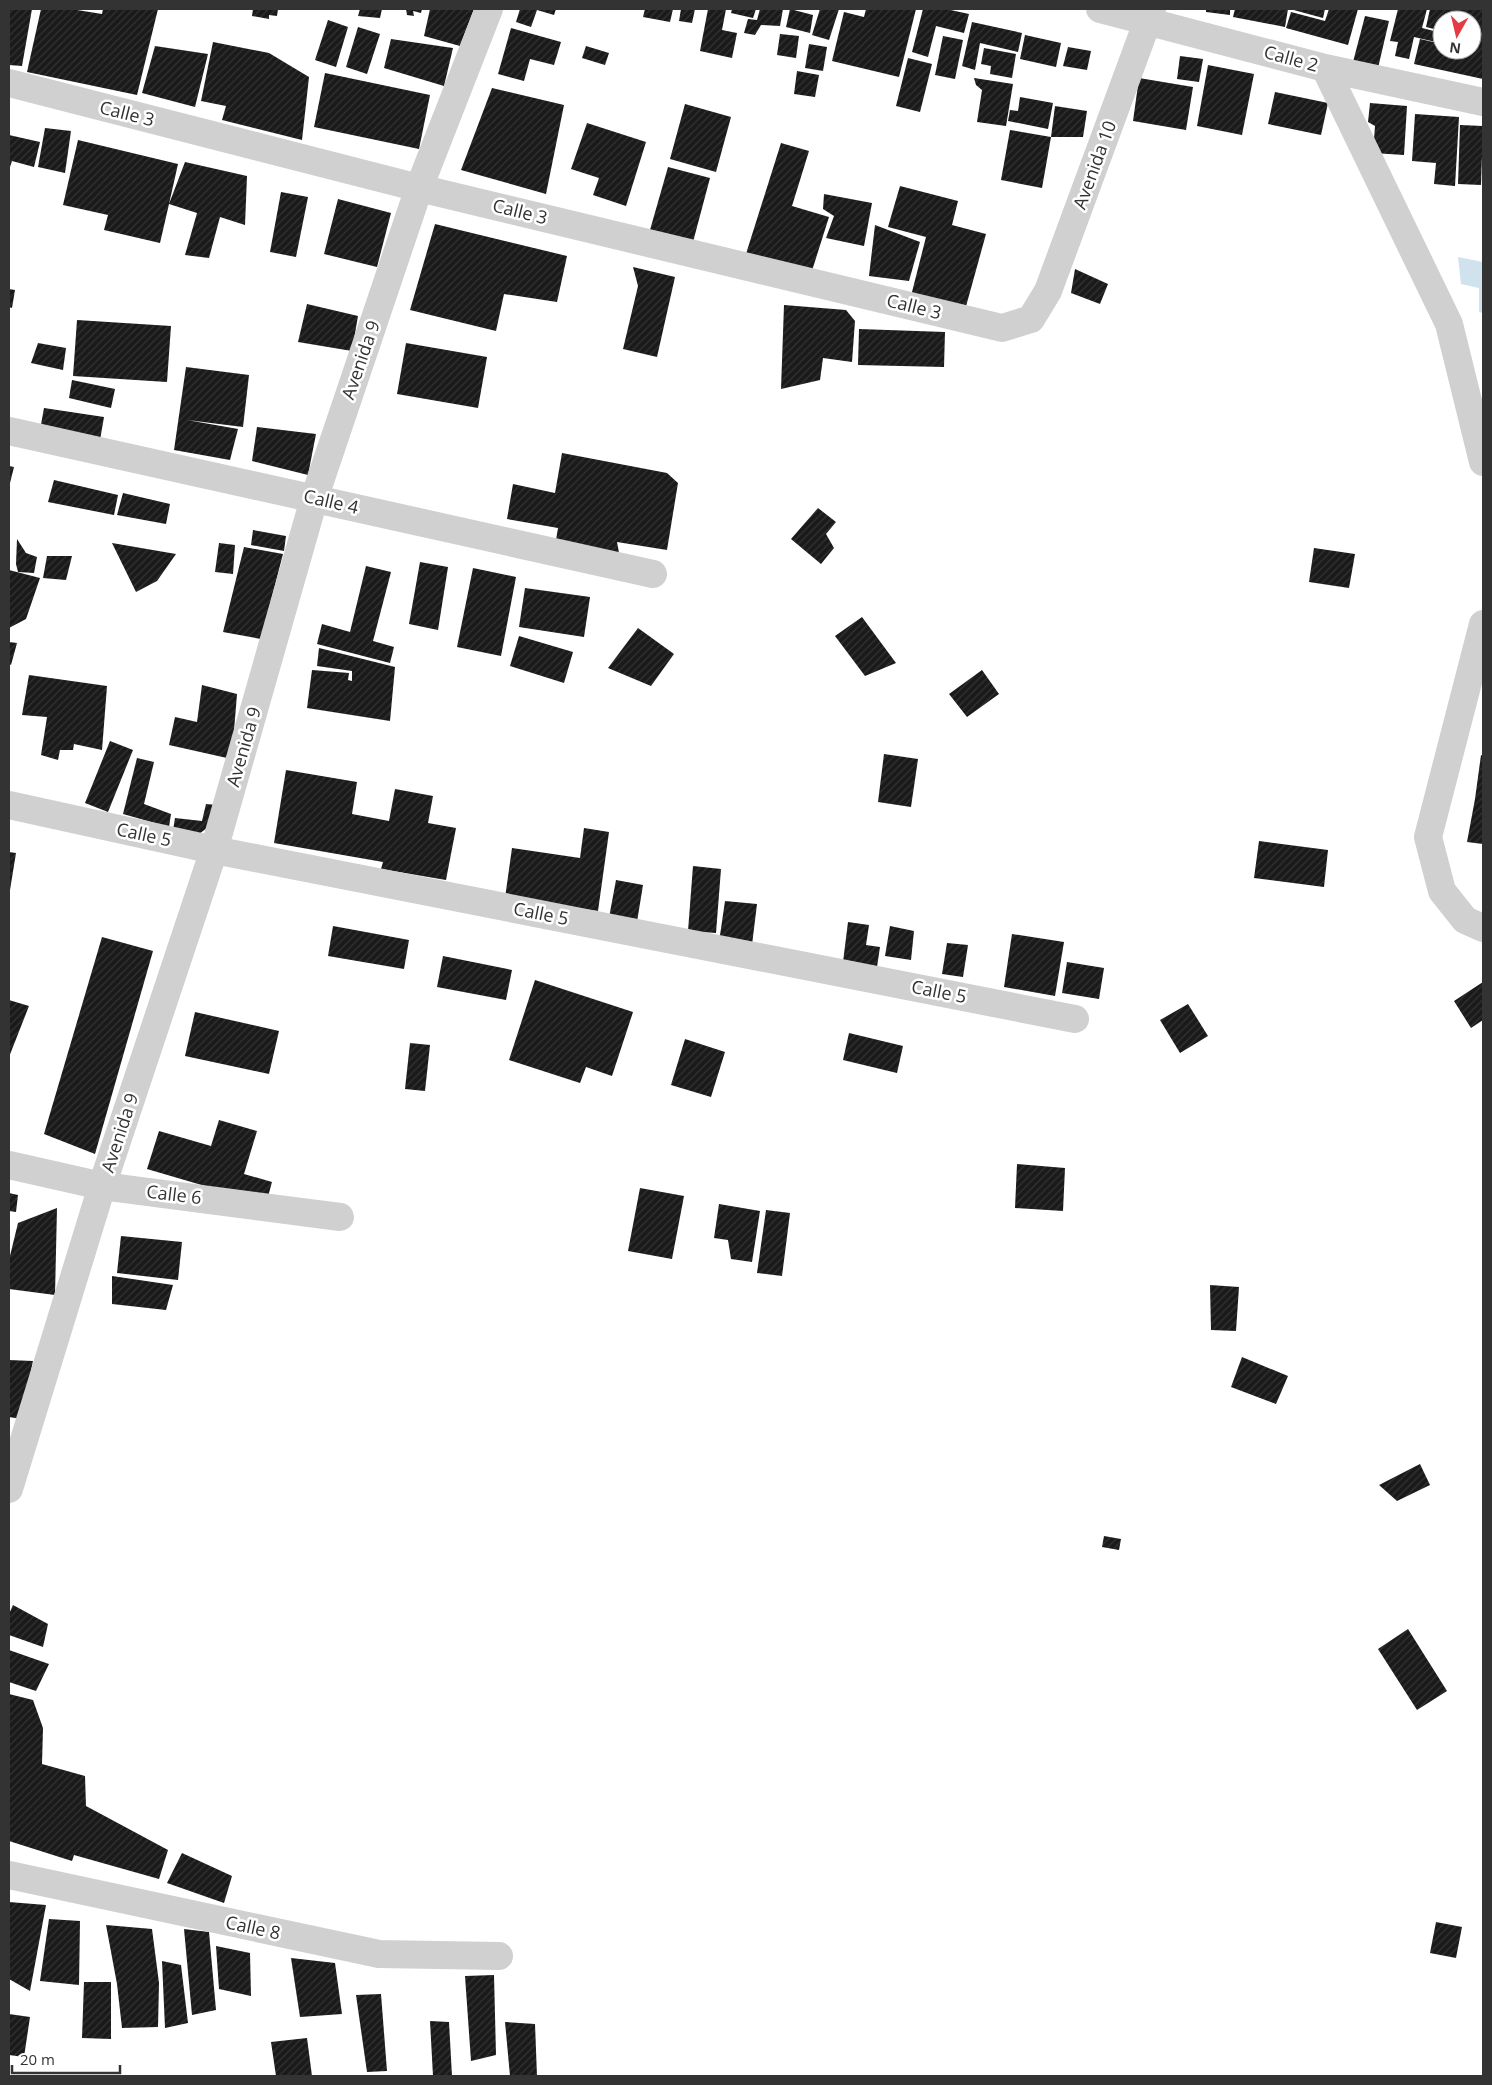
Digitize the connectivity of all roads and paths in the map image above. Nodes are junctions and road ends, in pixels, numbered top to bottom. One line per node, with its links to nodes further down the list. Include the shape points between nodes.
1 (489, 9): 7 (street, Avenida 9)
2 (1100, 9): 3 (street, Calle 2)
3 (1150, 15): 4 (street, Calle 2); 8 (street, Avenida 10, via 1048,291)
4 (1325, 68): 6 (street, Calle 2); 10 (street, via 1449,324)
5 (9, 83): 7 (street, Calle 3)
6 (1483, 102)
7 (419, 188): 8 (street, Calle 3, via 1002,328); 11 (street, Avenida 9)
8 (1032, 319)
9 (9, 431): 11 (street, Calle 4)
10 (1483, 462)
11 (314, 499): 12 (street, Calle 4); 15 (street, Avenida 9)
12 (653, 574)
13 (1483, 624): 16 (street, via 1428,838 1442,891 1464,920)
14 (9, 805): 15 (street, Calle 5)
15 (214, 850): 17 (street, Calle 5); 19 (street, Avenida 9)
16 (1483, 928)
17 (1075, 1019)
18 (9, 1165): 19 (street, Calle 6)
19 (102, 1186): 20 (street, Calle 6); 21 (street, Avenida 9)
20 (340, 1217)
21 (9, 1489)
22 (9, 1875): 23 (street, Calle 8, via 379,1954)
23 (500, 1956)

